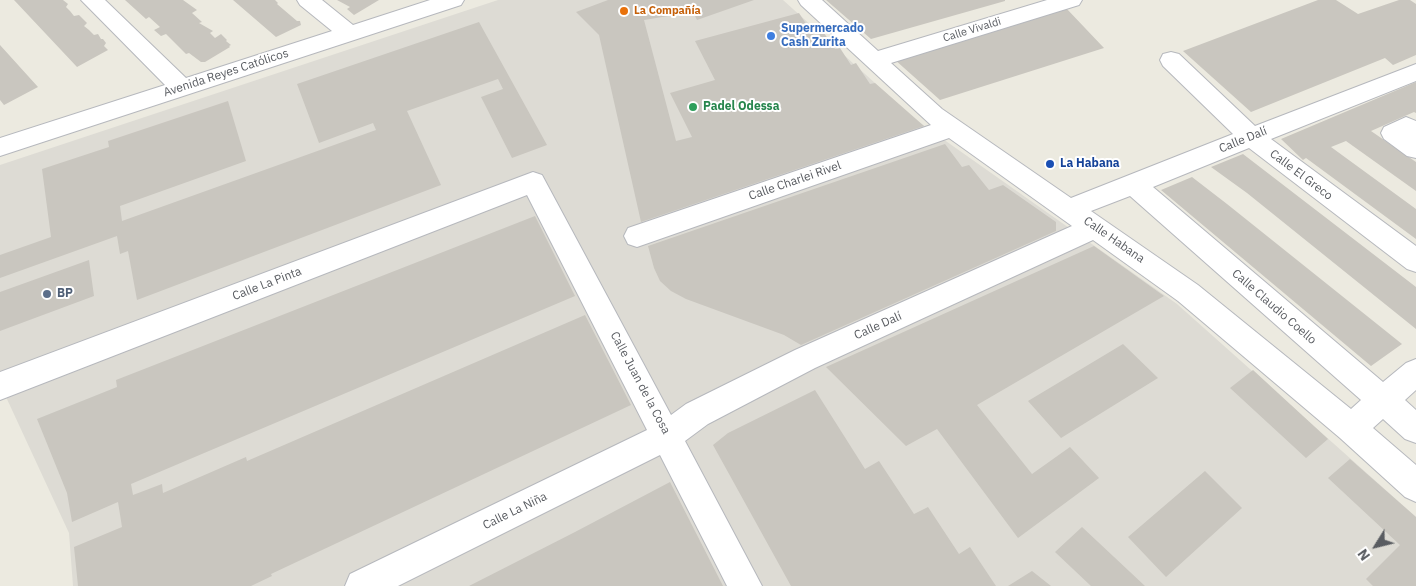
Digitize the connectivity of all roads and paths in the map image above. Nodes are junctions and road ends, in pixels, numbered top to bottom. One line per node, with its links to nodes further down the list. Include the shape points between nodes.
1 (92, 0): 10 (street)
2 (308, 0): 6 (street)
3 (453, 0): 6 (street, Avenida Reyes Católicos)
4 (808, 0): 7 (street, Calle Habana)
5 (1071, 0): 7 (street, Calle Vivaldi)
6 (350, 33): 10 (street, Avenida Reyes Católicos)
7 (874, 60): 11 (street, Calle Habana, via 934,115)
8 (1171, 60): 13 (street, Calle El Greco)
9 (1416, 72): 13 (street, Calle Dalí)
10 (182, 88): 14 (street, Avenida Reyes Católicos)
11 (952, 127): 18 (street, Calle Habana); 20 (street, Calle Charlei Rivel)
12 (1416, 132): 15 (street, via 1406,126 1393,133)
13 (1252, 137): 17 (street, Calle Dalí); 21 (street, Calle El Greco)
14 (0, 146)
15 (1416, 149)
16 (533, 182): 23 (street, Calle La Pinta); 27 (street, Calle Juan de la Cosa)
17 (1133, 184): 18 (street, Calle Dalí); 24 (street, Calle Claudio Coello)
18 (1070, 209): 19 (street, Calle Habana)
19 (1096, 227): 25 (street, Calle Habana, via 1188,293); 27 (street, Calle Dalí, via 804,359 697,414)
20 (637, 236)
21 (1416, 261)
22 (1416, 372): 24 (street)
23 (0, 386)
24 (1382, 401): 25 (street); 26 (street, Calle Claudio Coello)
25 (1351, 428): 28 (street, Calle Habana)
26 (1416, 429)
27 (668, 436): 29 (street, Calle La Niña); 30 (street, Calle Juan de la Cosa)
28 (1416, 486)
29 (362, 586)
30 (745, 586)

